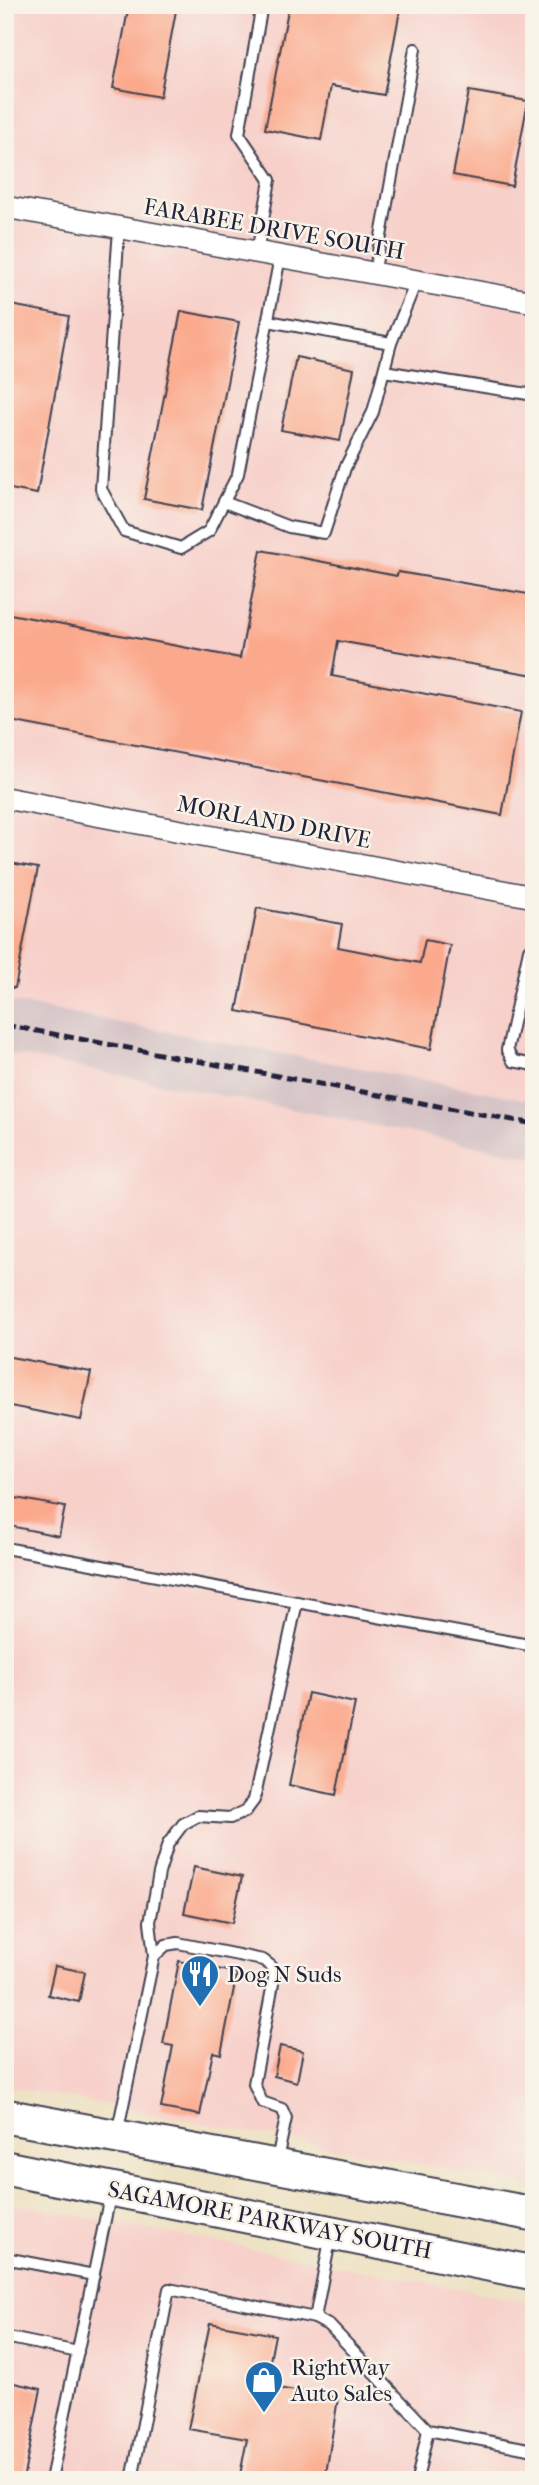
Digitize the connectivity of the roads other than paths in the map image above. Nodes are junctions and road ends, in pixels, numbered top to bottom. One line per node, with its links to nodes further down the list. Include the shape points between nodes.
1 (262, 5): 5 (lane, via 239,134 270,180)
2 (415, 49): 7 (lane)
3 (5, 207): 4 (street, FARABEE DRIVE SOUTH)
4 (119, 228): 5 (street, FARABEE DRIVE SOUTH); 14 (lane, via 101,489 124,531 181,548 209,531)
5 (257, 253): 6 (street, FARABEE DRIVE SOUTH)
6 (280, 257): 7 (street, FARABEE DRIVE SOUTH); 10 (lane)
7 (374, 275): 8 (street, FARABEE DRIVE SOUTH)
8 (416, 282): 9 (street, FARABEE DRIVE SOUTH); 11 (lane)
9 (534, 302)
10 (268, 321): 11 (lane); 14 (lane, via 238,474)
11 (391, 343): 12 (lane)
12 (384, 371): 13 (lane); 14 (lane, via 373,412 345,468 324,533 289,527)
13 (534, 395)
14 (224, 502)
15 (5, 798): 16 (street, MORLAND DRIVE)
16 (534, 897)
17 (534, 948): 18 (lane, via 529,950 507,1050 513,1061)
18 (534, 1065)
19 (5, 1548): 20 (lane)
20 (298, 1602): 21 (lane); 22 (lane, via 254,1800 245,1812 230,1818 198,1815 183,1824 168,1844 150,1922)
21 (534, 1646)
22 (155, 1955): 24 (lane); 25 (lane, via 166,1945 178,1943 271,1965 275,1973 254,2084 262,2102 282,2109 286,2118)
23 (5, 2116): 24 (main road)
24 (116, 2137): 25 (main road)
25 (275, 2166): 28 (main road)
26 (5, 2168): 27 (main road, SAGAMORE PARKWAY SOUTH)
27 (111, 2189): 29 (main road, SAGAMORE PARKWAY SOUTH); 32 (lane)
28 (534, 2214)
29 (332, 2232): 31 (main road, SAGAMORE PARKWAY SOUTH); 33 (lane)
30 (5, 2258): 32 (lane)
31 (534, 2273)
32 (94, 2276): 35 (lane)
33 (315, 2318): 36 (lane, via 330,2326); 39 (lane, via 169,2290)
34 (5, 2337): 35 (lane)
35 (78, 2352): 38 (lane)
36 (428, 2430): 37 (lane); 40 (lane)
37 (534, 2450)
38 (51, 2480)
39 (132, 2480)
40 (417, 2480)

